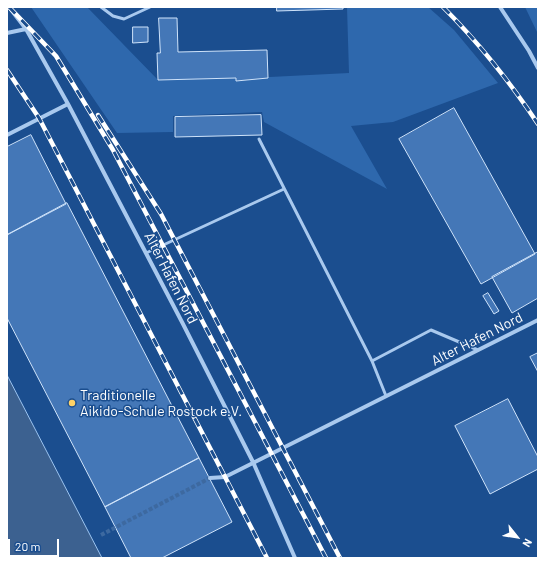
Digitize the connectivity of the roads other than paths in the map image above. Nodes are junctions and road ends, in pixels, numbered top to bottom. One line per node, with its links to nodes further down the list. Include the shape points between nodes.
1 (9, 7): 5 (street, Alter Hafen Nord)
2 (101, 7): 3 (lane, via 113,16 124,19)
3 (150, 7)
4 (500, 7): 7 (street)
5 (26, 30): 6 (street); 8 (street, Alter Hafen Nord)
6 (7, 33)
7 (538, 68)
8 (68, 104): 9 (street); 12 (street, Alter Hafen Nord)
9 (7, 134)
10 (259, 139): 11 (lane)
11 (284, 189): 12 (lane); 15 (lane)
12 (146, 253): 17 (street, Alter Hafen Nord)
13 (538, 320): 14 (street, Alter Hafen Nord)
14 (478, 350): 15 (lane, via 431,330); 16 (street, Alter Hafen Nord)
15 (372, 361): 16 (lane)
16 (386, 396): 17 (street, Alter Hafen Nord)
17 (253, 462): 18 (street, Alter Hafen Nord, via 225,476); 19 (street, Alter Hafen Nord)
18 (210, 478)
19 (295, 558)

